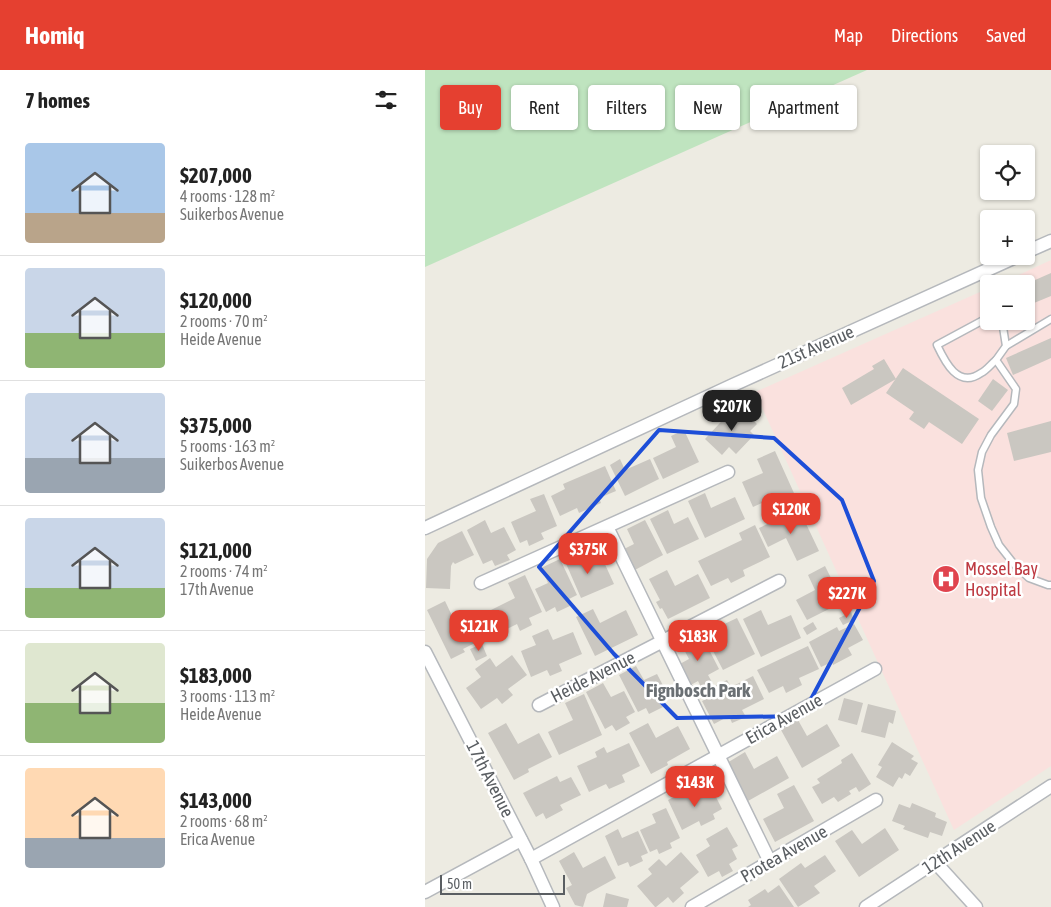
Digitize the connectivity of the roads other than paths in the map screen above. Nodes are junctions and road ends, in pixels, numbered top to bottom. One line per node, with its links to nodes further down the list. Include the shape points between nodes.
1 (1051, 241): 2 (street)
2 (1035, 248)
3 (998, 265): 4 (street, 21st Avenue)
4 (983, 272): 5 (lane); 13 (street, 21st Avenue)
5 (984, 275)
6 (1051, 319): 9 (lane)
7 (980, 322): 10 (lane, via 937,345 947,364 956,374 967,379 981,374)
8 (1003, 330): 9 (lane)
9 (1006, 346): 10 (lane)
10 (996, 360): 16 (lane, via 1016,389 1014,404 982,452 978,470 981,498 999,545 1014,564 1029,578)
11 (728, 472): 12 (street)
12 (607, 527): 15 (street); 17 (street)
13 (425, 528)
14 (779, 581): 17 (street, Heide Avenue)
15 (481, 583)
16 (1051, 585)
17 (662, 641): 20 (street, Heide Avenue); 21 (street)
18 (425, 652): 24 (street, 17th Avenue)
19 (875, 669): 21 (street, Erica Avenue)
20 (539, 705)
21 (718, 755): 25 (street, Erica Avenue); 26 (street)
22 (1051, 786): 27 (street, 12th Avenue)
23 (876, 800): 26 (street, Protea Avenue)
24 (521, 840): 25 (street, 17th Avenue); 28 (street)
25 (531, 859): 29 (street, 17th Avenue)
26 (769, 862): 30 (street, Protea Avenue)
27 (935, 862): 31 (street, 12th Avenue); 32 (street)
28 (425, 892)
29 (553, 907)
30 (692, 907)
31 (866, 907)
32 (976, 907)

